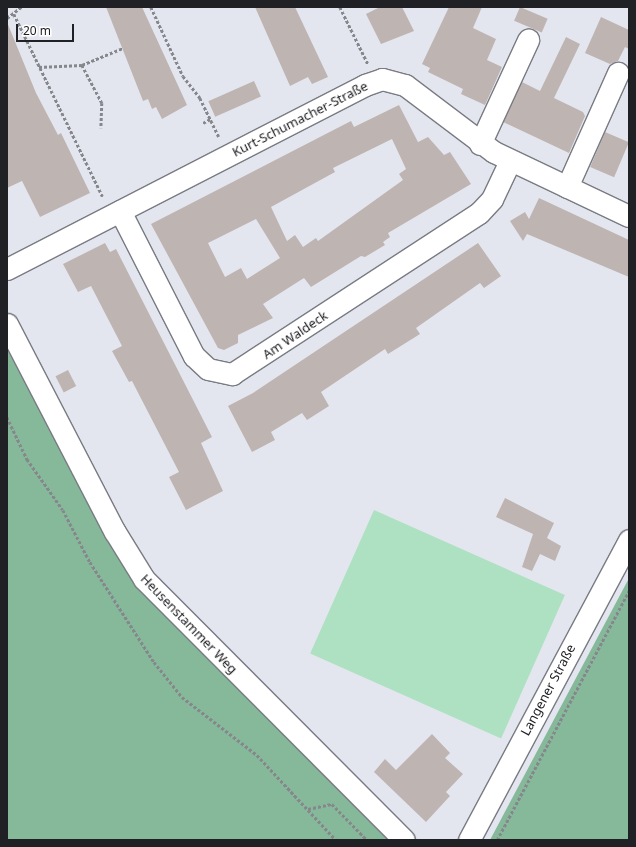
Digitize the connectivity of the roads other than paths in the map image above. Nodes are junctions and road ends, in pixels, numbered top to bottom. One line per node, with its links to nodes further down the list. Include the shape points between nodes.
1 (528, 40): 3 (street)
2 (618, 73): 5 (street)
3 (480, 144): 4 (street, Kurt-Schumacher-Straße); 6 (street, Kurt-Schumacher-Straße, via 405,84 394,80 376,81)
4 (510, 161): 5 (street, Kurt-Schumacher-Straße); 6 (street, Am Waldeck, via 492,199 479,213 232,374 208,369 194,356)
5 (567, 187): 7 (street, Kurt-Schumacher-Straße)
6 (116, 213): 8 (street, Kurt-Schumacher-Straße)
7 (629, 216)
8 (7, 269)
9 (7, 324): 11 (street, Heusenstammer Weg, via 115,532 144,579)
10 (629, 540): 12 (street, Langener Straße)
11 (404, 840)
12 (469, 840)

